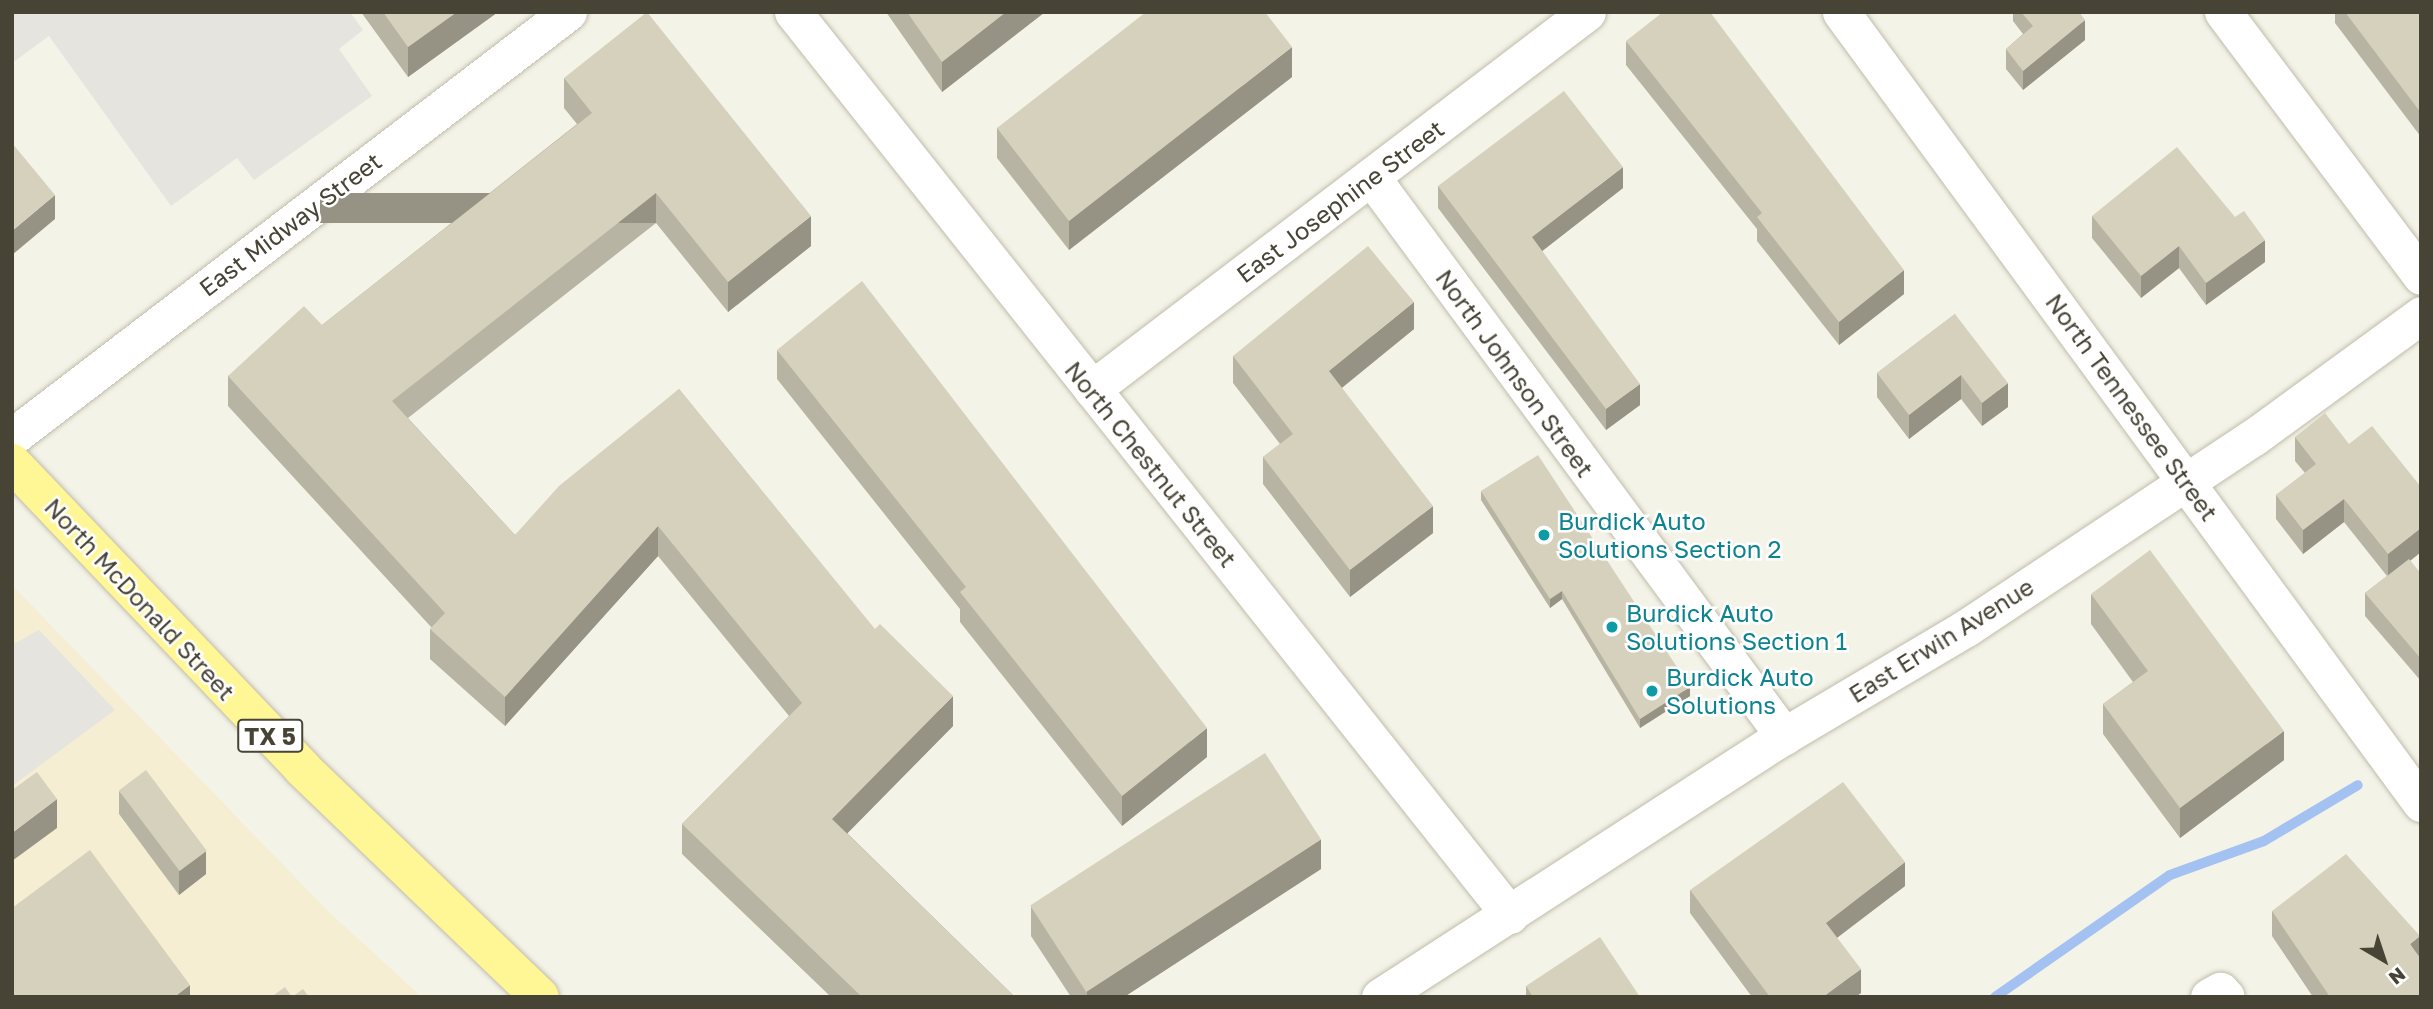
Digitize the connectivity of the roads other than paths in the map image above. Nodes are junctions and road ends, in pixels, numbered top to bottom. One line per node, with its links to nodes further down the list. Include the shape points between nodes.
1 (568, 12): 10 (street, East Midway Street)
2 (793, 12): 9 (street, North Chestnut Street)
3 (1587, 12): 6 (street, East Josephine Street)
4 (1841, 12): 12 (street, North Tennessee Street)
5 (2223, 12): 7 (street)
6 (1372, 178): 9 (street, East Josephine Street); 13 (street, North Johnson Street)
7 (2421, 276)
8 (2421, 315): 12 (street, East Erwin Avenue)
9 (1092, 389): 15 (street, North Chestnut Street)
10 (12, 437)
11 (12, 463): 16 (main road, North McDonald Street / TX 5, via 293,759)
12 (2188, 481): 13 (street, East Erwin Avenue, via 1966,628); 14 (street, North Tennessee Street)
13 (1784, 736): 15 (street, East Erwin Avenue)
14 (2421, 803)
15 (1510, 915): 17 (street, East Erwin Avenue)
16 (540, 997)
17 (1380, 997)
18 (2209, 997): 19 (street, via 2220,991)
19 (2225, 997)

